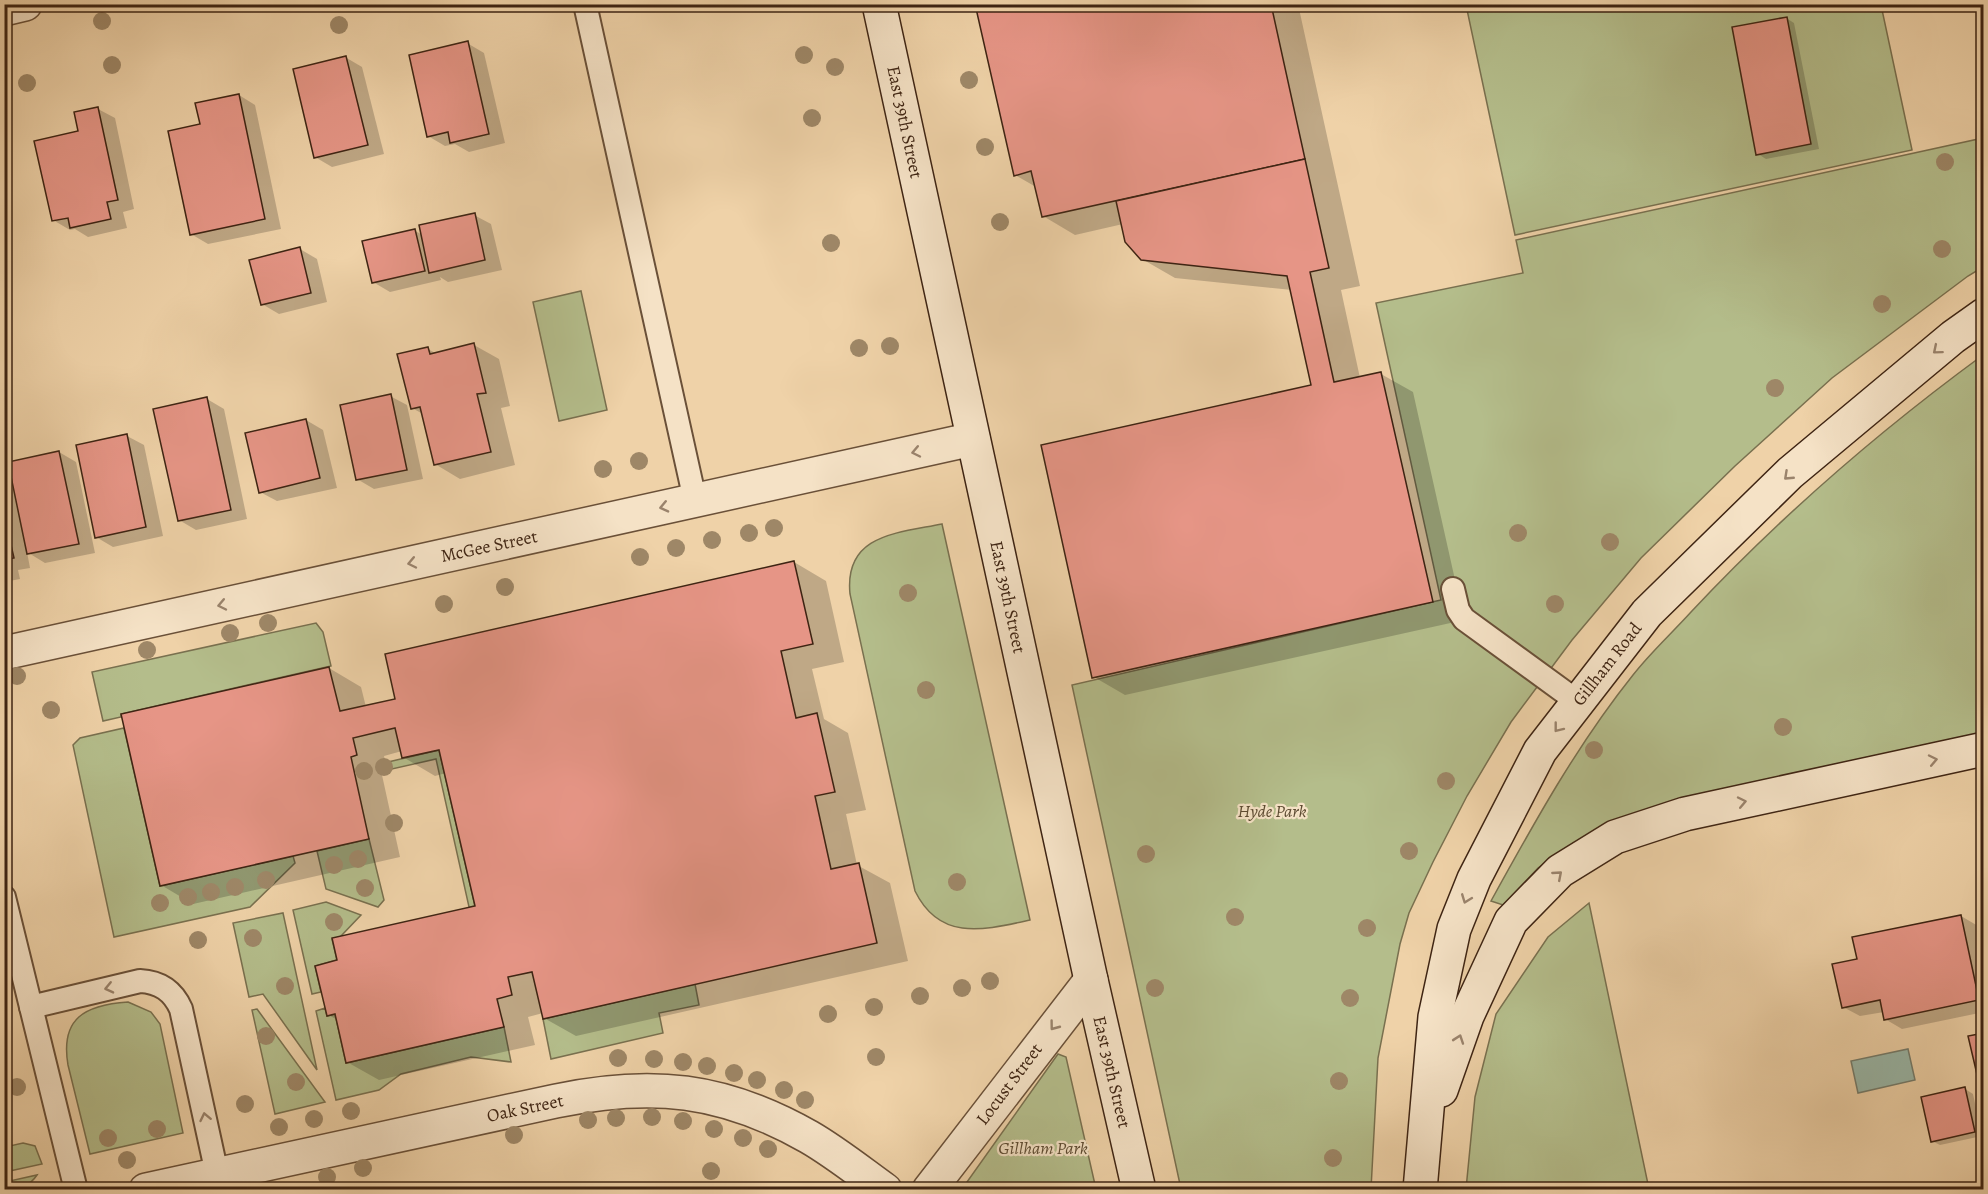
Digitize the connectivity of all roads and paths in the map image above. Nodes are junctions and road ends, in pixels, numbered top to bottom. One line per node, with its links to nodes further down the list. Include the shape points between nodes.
1 (25, 4): 4 (main road)
2 (585, 4): 7 (lane)
3 (879, 4): 6 (main road, East 39th Street)
4 (4, 9)
5 (1983, 315): 10 (main road, Gillham Road, one-way to 10, via 1790,473 1647,613)
6 (973, 439): 7 (main road, McGee Street, one-way to 7); 13 (main road, East 39th Street)
7 (695, 500): 9 (main road, McGee Street, one-way to 9)
8 (1454, 589): 10 (lane, via 1464,619)
9 (4, 653)
10 (1578, 702): 15 (main road, Gillham Road, one-way to 15, via 1540,751 1474,879 1455,929 1435,1017)
11 (1983, 749): 15 (main road, Gillham Road, one-way to 11, via 1467,1016 1511,921 1560,871 1615,837 1685,814)
12 (4, 897): 14 (lane)
13 (1091, 980): 20 (main road, Locust Street, one-way to 20); 21 (main road, East 39th Street)
14 (31, 1007): 16 (lane, one-way to 14, via 181,1009 171,993 156,983 140,981); 17 (lane)
15 (1426, 1134): 22 (main road, Gillham Road)
16 (217, 1174): 18 (main road, Oak Street); 19 (main road, Oak Street, via 597,1093 633,1089 695,1094 771,1117 810,1138)
17 (76, 1190)
18 (146, 1190)
19 (885, 1190)
20 (929, 1190)
21 (1139, 1190)
22 (1420, 1190)

